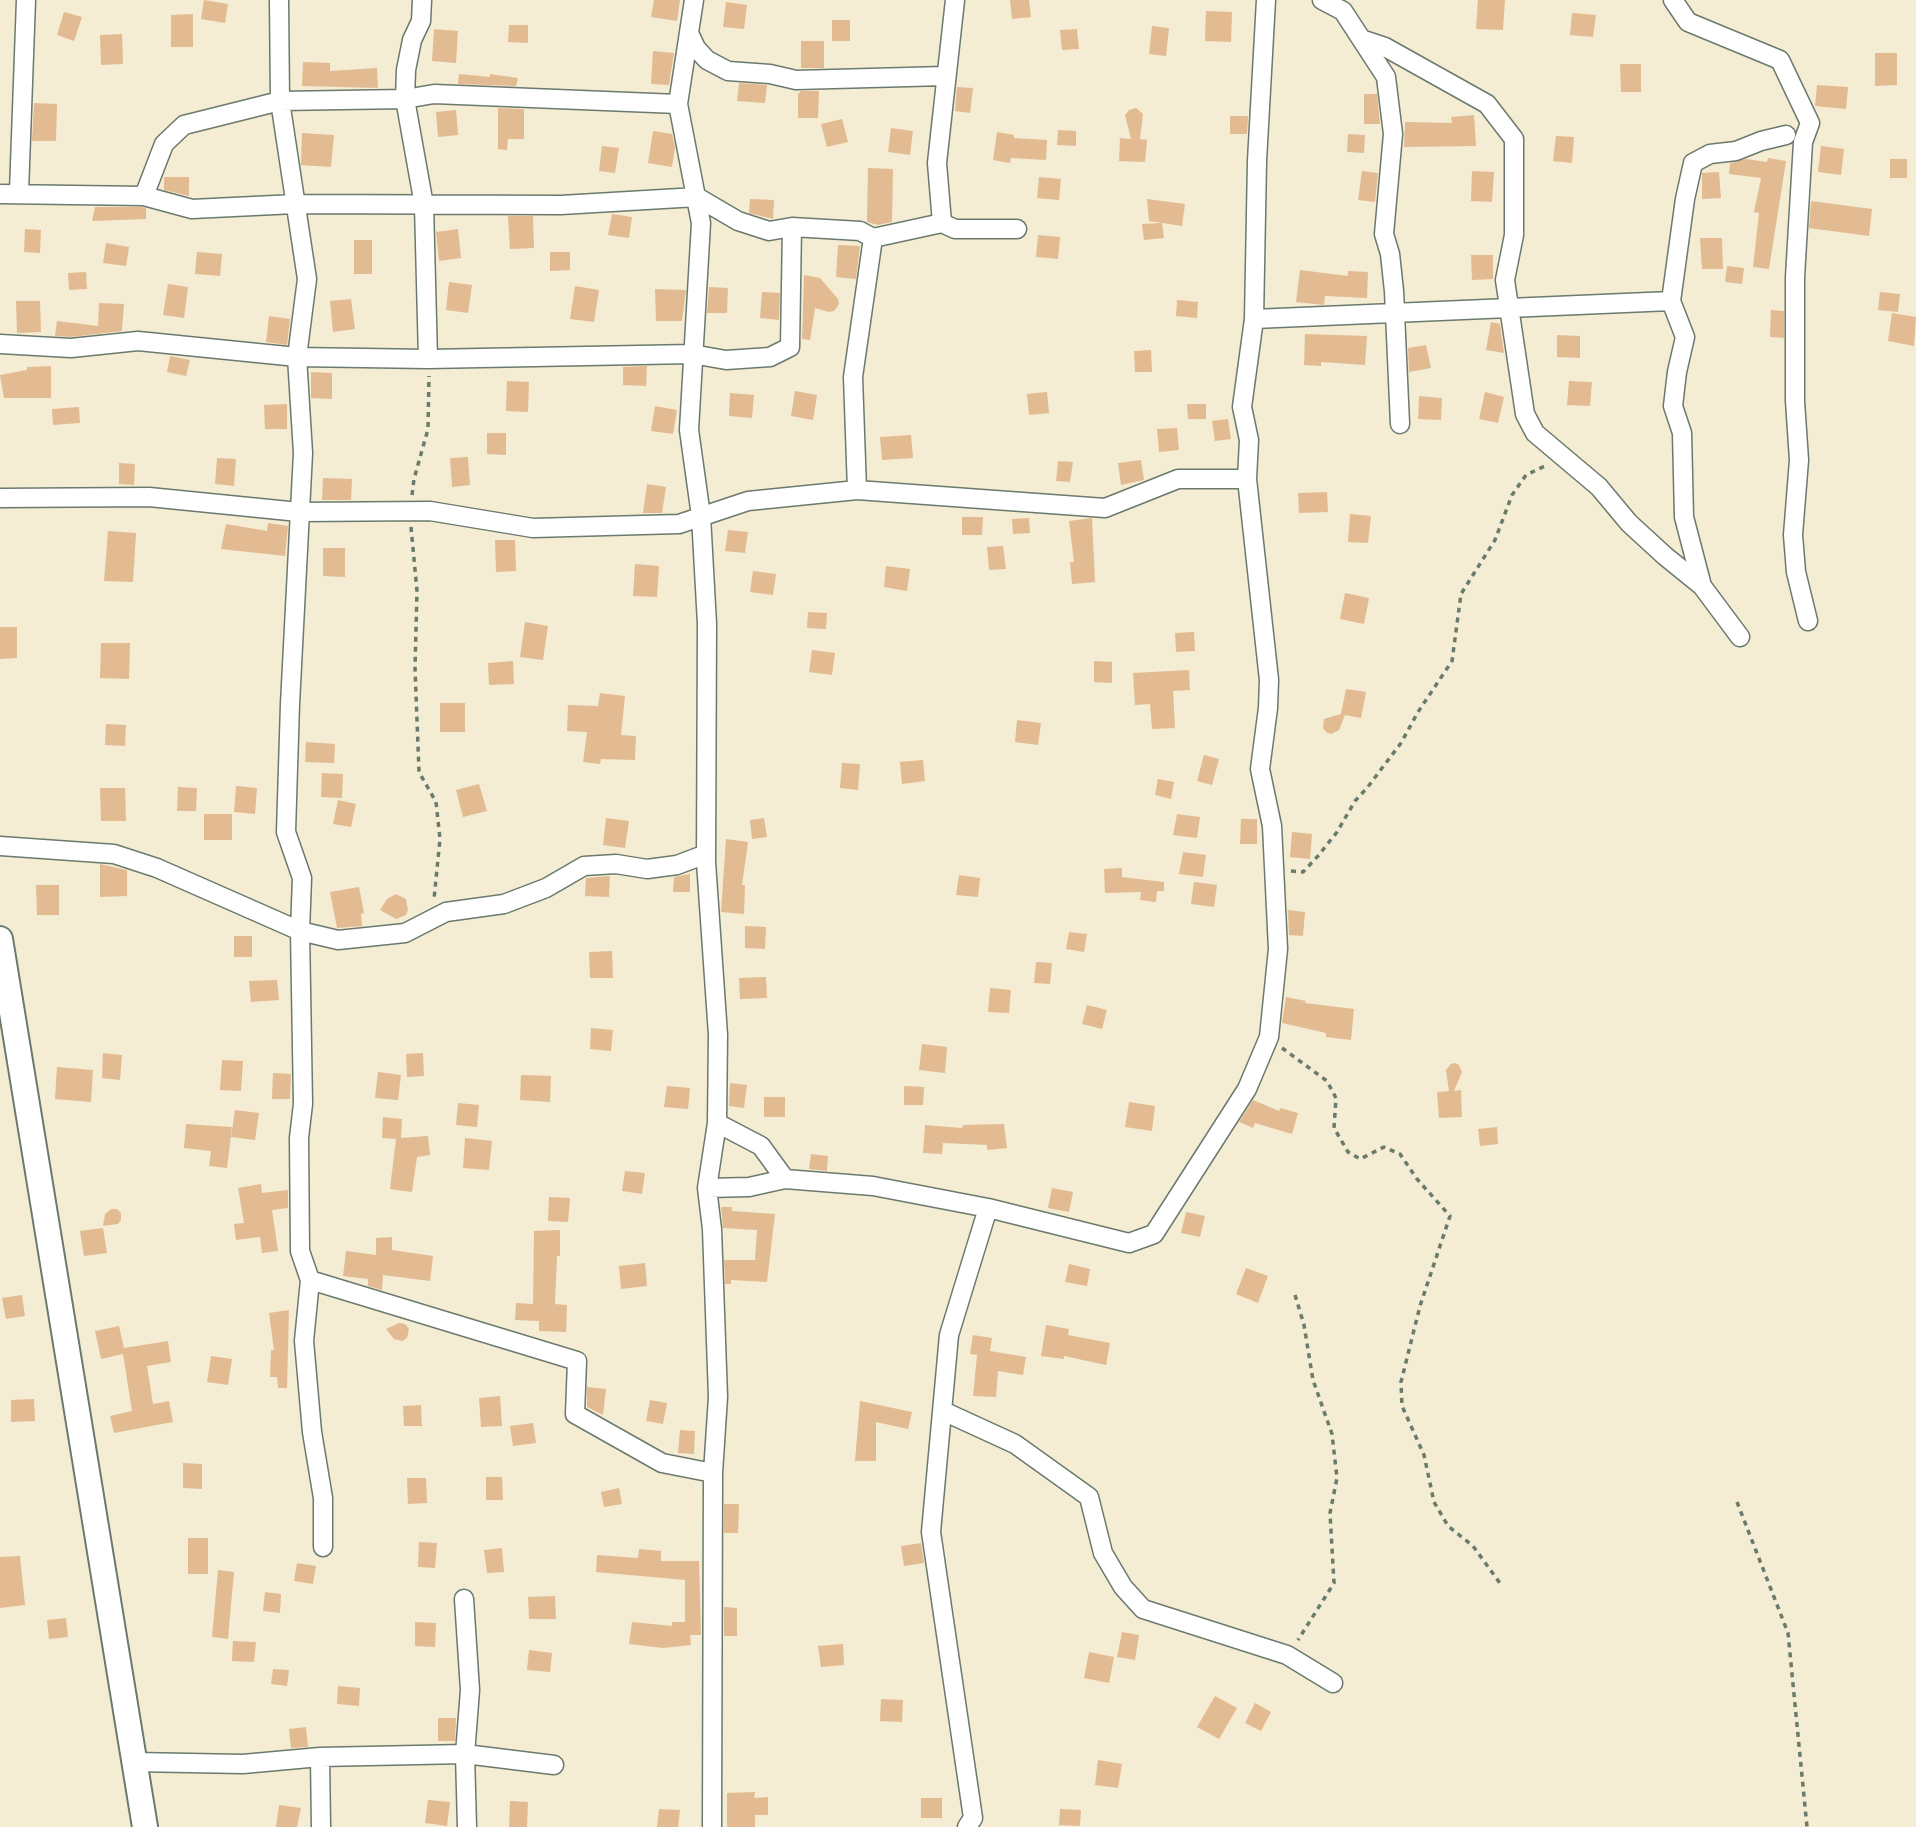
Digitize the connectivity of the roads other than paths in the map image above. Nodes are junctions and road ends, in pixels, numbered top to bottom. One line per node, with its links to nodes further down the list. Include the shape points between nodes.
1 (26, 0): 16 (street)
2 (279, 0): 13 (street)
3 (422, 0): 12 (street, via 421,21 408,60)
4 (694, 0): 9 (street)
5 (955, 0): 11 (street)
6 (1266, 0): 29 (street)
7 (1322, 0): 10 (street, via 1343,10)
8 (1673, 0): 41 (street, via 1688,22 1780,60 1810,123 1803,142 1795,277 1799,460 1793,534 1796,572)
9 (689, 33): 11 (street, via 707,60 728,71 796,80); 14 (street)
10 (1361, 39): 27 (street, via 1385,47 1487,104 1514,139 1514,235 1505,280); 28 (street, via 1386,77 1393,134 1384,234)
11 (946, 76): 22 (street, via 937,163)
12 (405, 99): 13 (street); 14 (street, via 434,94); 21 (street)
13 (280, 101): 18 (street, via 184,125 164,144); 20 (street)
14 (678, 104): 19 (street)
15 (1786, 135): 26 (street, via 1737,151 1710,154 1693,163)
16 (19, 192): 17 (street); 18 (street)
17 (0, 194)
18 (144, 196): 20 (street, via 192,209)
19 (697, 197): 21 (street, via 561,205); 23 (street, via 738,221 769,232); 31 (street, via 701,223)
20 (295, 204): 21 (street); 32 (street, via 307,279)
21 (424, 205): 33 (street)
22 (942, 223): 24 (street, via 954,229); 25 (street)
23 (793, 227): 25 (street, via 860,231); 31 (street, via 790,347 770,357 726,360)
24 (1017, 229)
25 (873, 238): 36 (street, via 853,377)
26 (1671, 301): 27 (street); 40 (street, via 1685,337 1673,406 1682,433 1684,517)
27 (1511, 308): 28 (street); 40 (street, via 1525,414 1535,433)
28 (1394, 313): 29 (street); 34 (street)
29 (1254, 319): 35 (street, via 1242,407 1249,440)
30 (0, 344): 32 (street, via 71,348 138,341)
31 (692, 354): 33 (street); 39 (street, via 689,430)
32 (297, 357): 33 (street); 38 (street, via 303,453)
33 (428, 359)
34 (1400, 424)
35 (1247, 479): 36 (street, via 1178,479 1105,508); 50 (street, via 1269,680 1260,769 1272,826 1278,949 1269,1037 1247,1089 1154,1234 1129,1243)
36 (857, 490): 39 (street, via 748,501)
37 (0, 498): 38 (street, via 149,497)
38 (299, 512): 39 (street, via 430,511 533,528 679,524); 45 (street, via 286,832 302,878)
39 (701, 516): 44 (street, via 707,624)
40 (1702, 586): 42 (street)
41 (1808, 621)
42 (1740, 637)
43 (0, 846): 45 (street, via 114,854 157,868)
44 (706, 854): 45 (street, via 648,869 617,864 584,866 546,888 504,904 446,912 405,933 338,940); 47 (street, via 718,1035)
45 (300, 931): 51 (street, via 300,1251)
46 (0, 939): 59 (main road)
47 (717, 1123): 48 (street, via 761,1146); 49 (street)
48 (785, 1179): 49 (street, via 749,1187); 50 (street, via 873,1186)
49 (707, 1188): 53 (street, via 718,1397)
50 (988, 1208): 52 (street, via 949,1335)
51 (310, 1280): 53 (street, via 577,1361 575,1414 662,1463); 54 (street, via 304,1340 323,1498)
52 (943, 1410): 56 (street, via 1015,1444 1089,1497 1103,1553 1143,1609 1287,1655); 65 (street, via 931,1532 973,1818)
53 (713, 1473): 64 (street)
54 (323, 1547)
55 (464, 1599): 57 (street, via 470,1690)
56 (1333, 1683)
57 (465, 1754): 58 (street); 60 (street); 63 (street)
58 (320, 1757): 59 (street, via 243,1764); 62 (street)
59 (134, 1762): 61 (main road)
60 (554, 1765)
61 (145, 1827)
62 (321, 1827)
63 (467, 1827)
64 (712, 1827)
65 (967, 1827)

